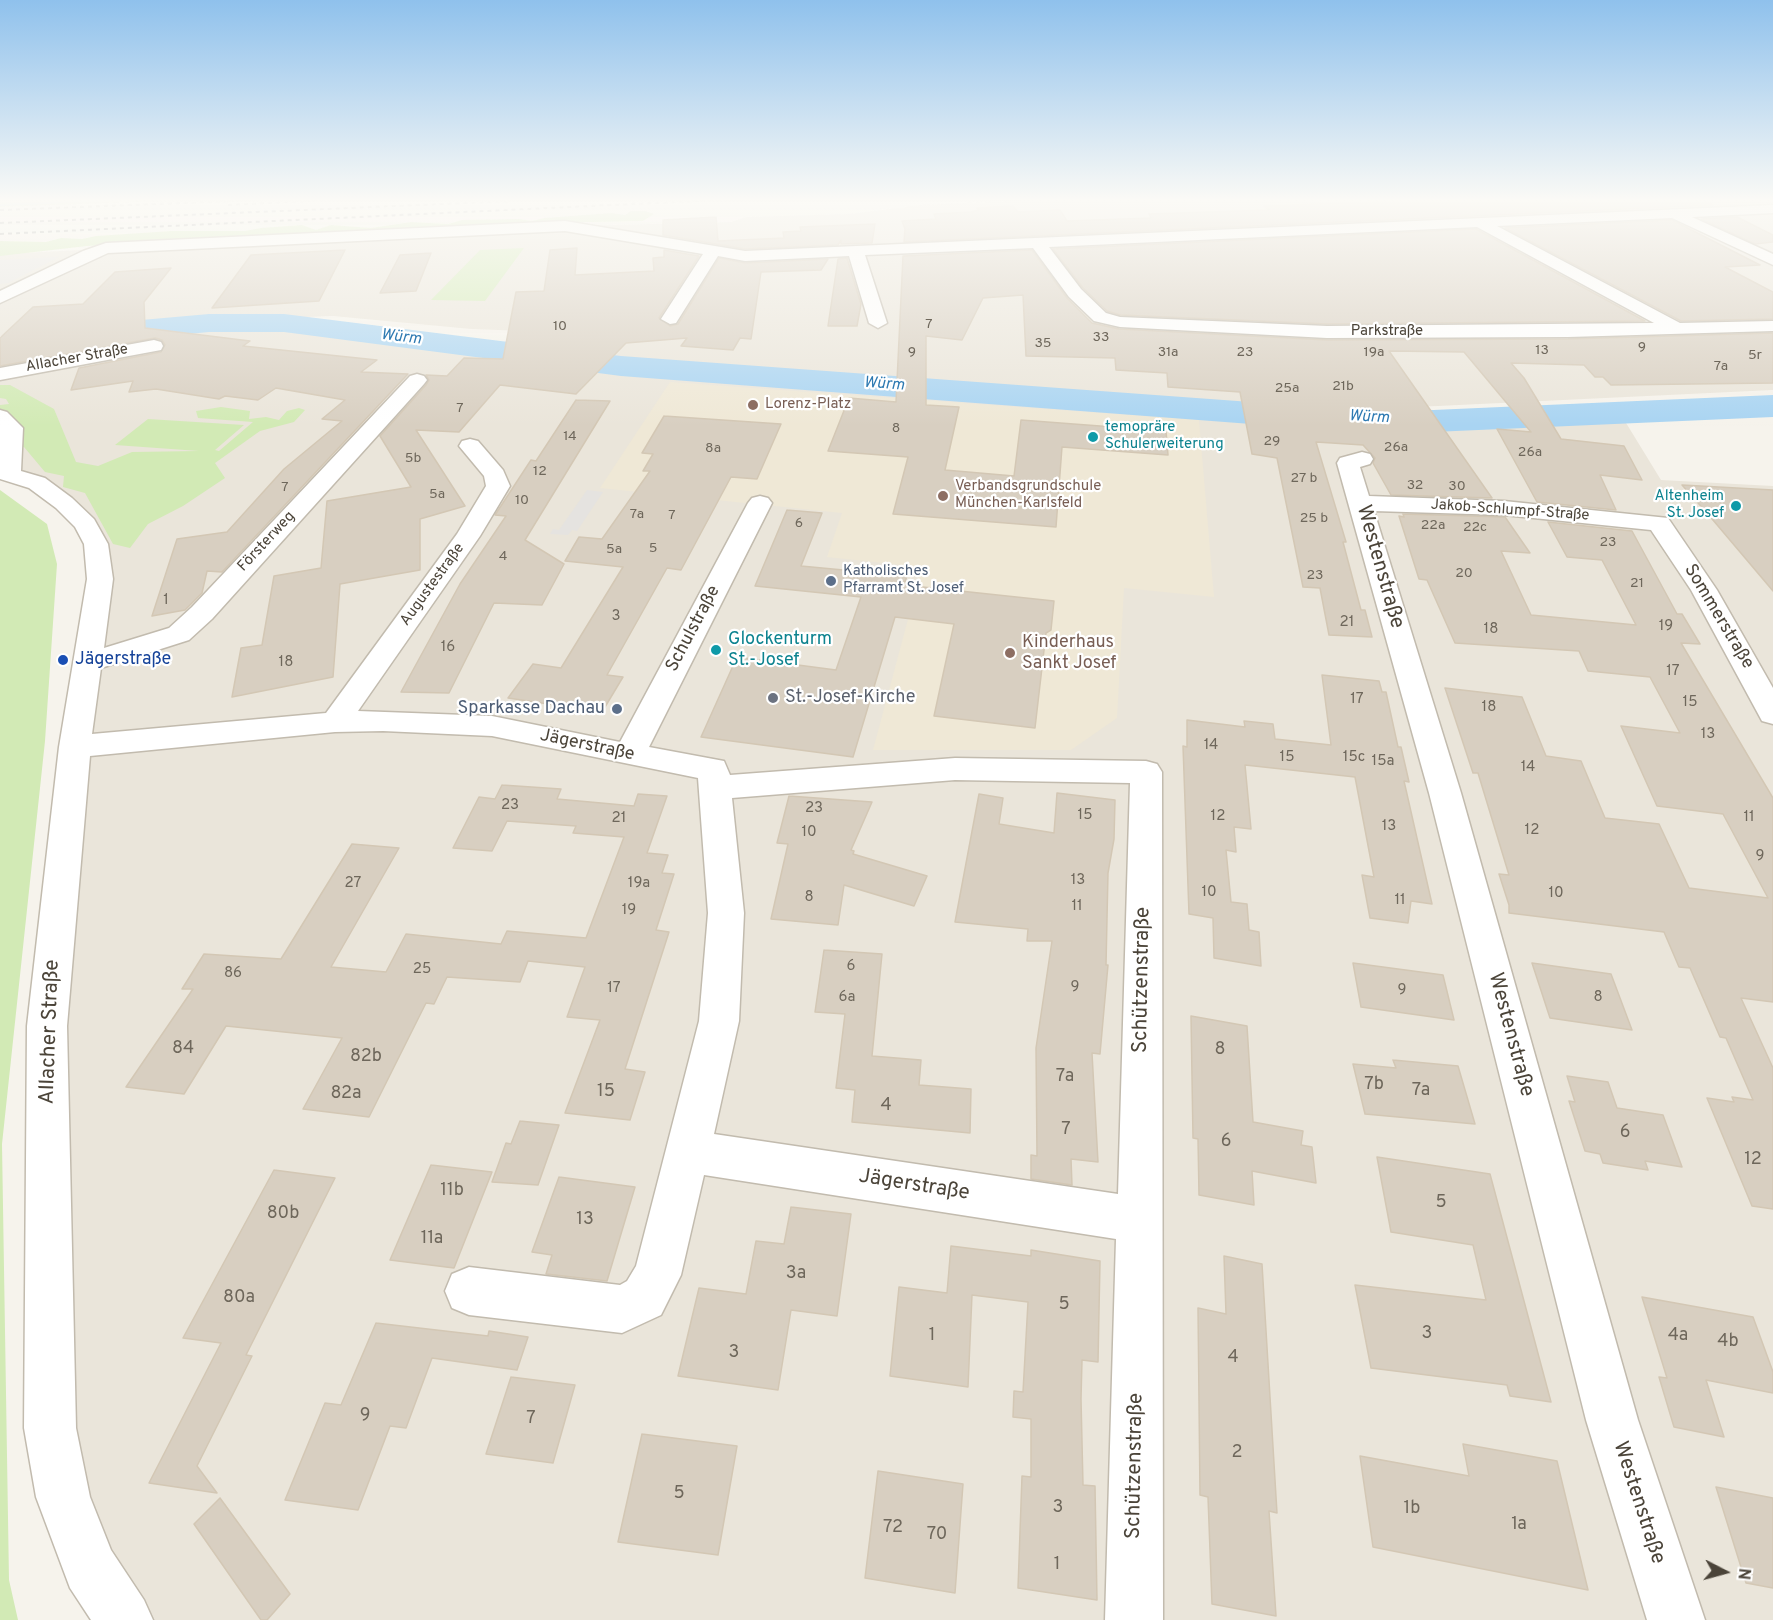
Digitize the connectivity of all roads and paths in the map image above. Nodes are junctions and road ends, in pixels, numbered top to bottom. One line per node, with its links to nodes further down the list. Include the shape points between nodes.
1 (47, 275): 6 (street)
2 (698, 275): 7 (street)
3 (863, 275): 8 (street)
4 (1061, 275): 10 (street, Parkstraße, via 1100,317 1120,322 1327,332 1558,332)
5 (1577, 275): 10 (street)
6 (0, 298)
7 (670, 319)
8 (878, 323)
9 (1773, 326): 10 (street, Parkstraße)
10 (1675, 327)
11 (154, 346): 12 (street, Allacher Straße)
12 (0, 374)
13 (417, 380): 21 (street, Försterweg, via 179,634)
14 (0, 416): 17 (street, Allacher Straße, via 12,428)
15 (470, 446): 23 (street, Augustestraße, via 495,476 498,486 493,498)
16 (1362, 459): 19 (street, Westenstraße, via 1348,463)
17 (5, 473): 21 (street, Allacher Straße, via 37,483 64,503 85,524 96,544 100,579)
18 (760, 503): 25 (street, Schulstraße)
19 (1361, 503): 20 (street, Jakob-Schlumpf-Straße, via 1504,508); 32 (street, Westenstraße, via 1448,804 1612,1420)
20 (1659, 523): 22 (street, Sommerstraße, via 1704,590)
21 (89, 662): 24 (street, Allacher Straße)
22 (1773, 714)
23 (335, 722): 24 (street, Jägerstraße); 25 (street, Jägerstraße, via 492,726)
24 (75, 747): 30 (street, Allacher Straße, via 47,1026 50,1428 63,1497 90,1568)
25 (628, 755): 26 (street, Jägerstraße, via 713,769)
26 (716, 788): 27 (street, Jägerstraße, via 726,913 719,1021); 28 (street, Schützenstraße, via 955,769 1146,772)
27 (688, 1151): 28 (street, Jägerstraße); 29 (street, Jägerstraße, via 657,1275 644,1298 622,1309)
28 (1140, 1221): 31 (street, Schützenstraße)
29 (469, 1291)
30 (124, 1620)
31 (1134, 1620)
32 (1676, 1620)

